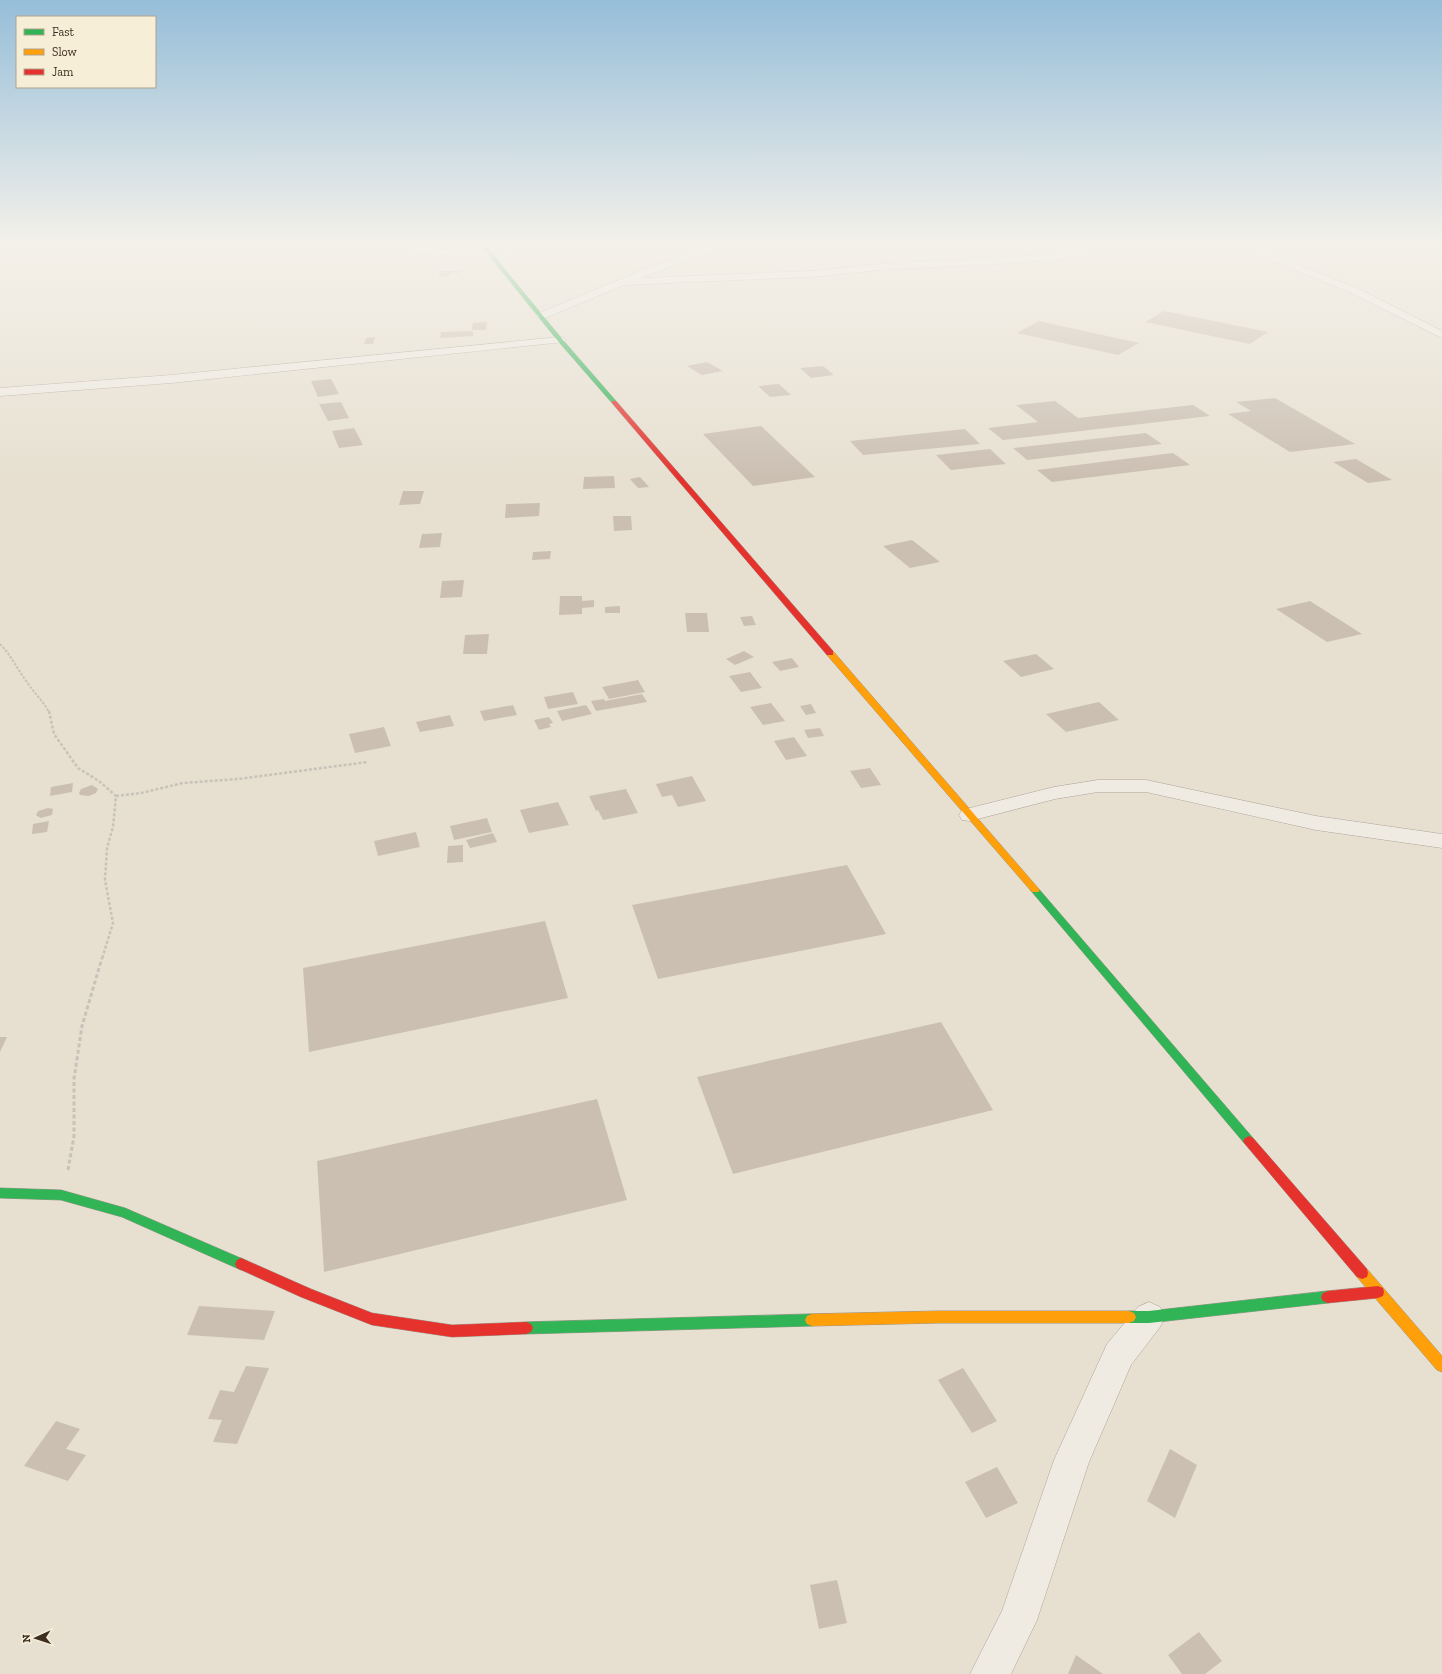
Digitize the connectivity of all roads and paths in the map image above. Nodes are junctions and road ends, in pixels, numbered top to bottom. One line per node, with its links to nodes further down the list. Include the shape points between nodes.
1 (546, 322): 4 (main road)
2 (1417, 322): 3 (street)
3 (1442, 335)
4 (560, 340): 5 (street, via 171,379); 9 (main road)
5 (0, 392)
6 (0, 644): 8 (path, via 8,652 27,683 43,700 50,713 54,734 78,768)
7 (368, 762): 8 (path, via 238,779 183,783)
8 (116, 796): 12 (path, via 113,827 107,848 105,880 113,923 82,1026 74,1079 74,1136)
9 (970, 815): 10 (street, via 1054,793 1091,787 1146,786 1316,823); 13 (main road)
10 (1442, 841)
11 (0, 1193): 12 (main road)
12 (61, 1195): 14 (main road, via 125,1213 306,1293 372,1319 452,1331 930,1317)
13 (1378, 1292): 14 (main road); 15 (main road)
14 (1149, 1317): 16 (street, via 1119,1355 1072,1460 1018,1620)
15 (1442, 1366)
16 (990, 1674)

